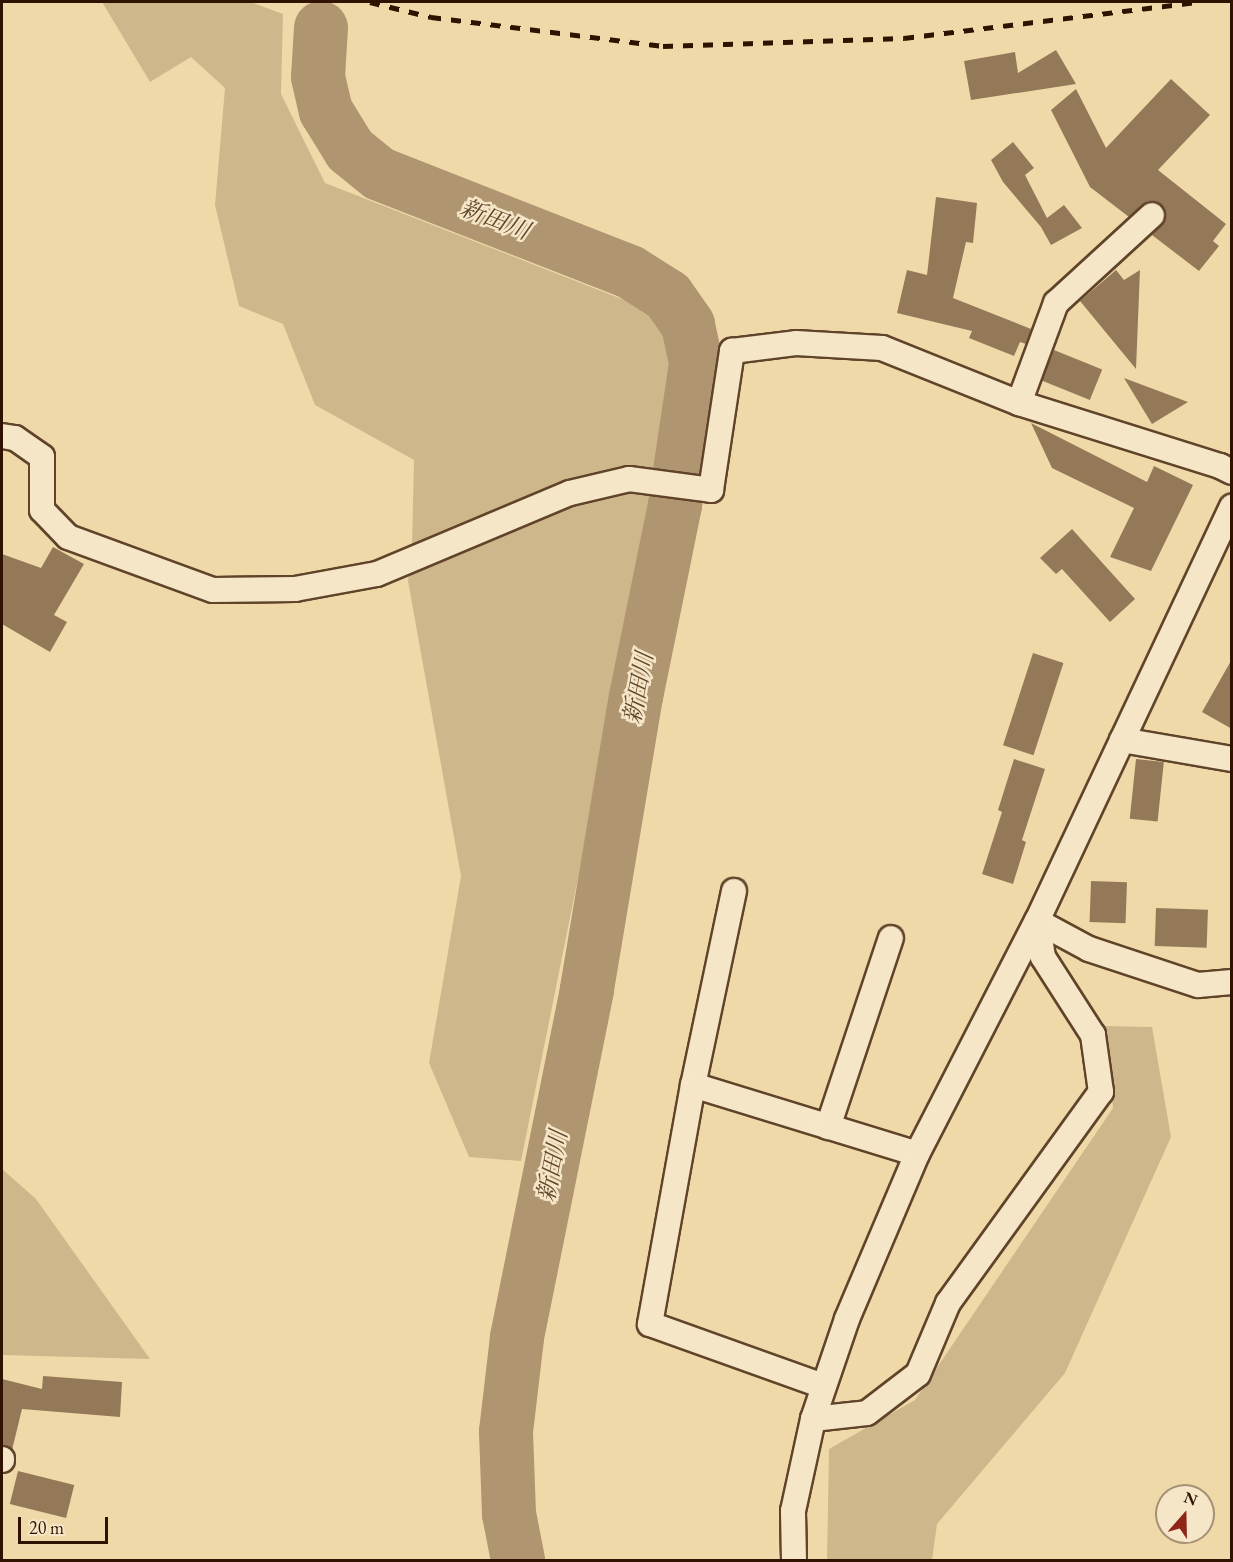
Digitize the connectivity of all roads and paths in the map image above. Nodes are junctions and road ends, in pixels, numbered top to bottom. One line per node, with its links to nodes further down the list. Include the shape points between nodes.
1 (1152, 215): 2 (street, via 1056,303)
2 (1019, 403): 3 (street, via 882,348 795,343 732,351 711,490 629,479 570,493 377,574 295,590 213,590 68,537 42,510 42,457 15,438); 4 (street)
3 (2, 436)
4 (1232, 472)
5 (1232, 507): 6 (street)
6 (1122, 740): 7 (street); 9 (street)
7 (1232, 759)
8 (734, 891): 12 (street)
9 (1037, 921): 11 (street, via 1089,949 1198,985); 14 (street); 16 (street, via 1043,957 1093,1035 1101,1092 948,1303 918,1374 867,1413)
10 (891, 938): 13 (street)
11 (1232, 982)
12 (693, 1085): 13 (street); 15 (street, via 650,1324)
13 (828, 1127): 14 (street)
14 (917, 1154): 15 (street)
15 (823, 1386): 16 (street)
16 (813, 1419): 17 (street, via 793,1511)
17 (794, 1560)

